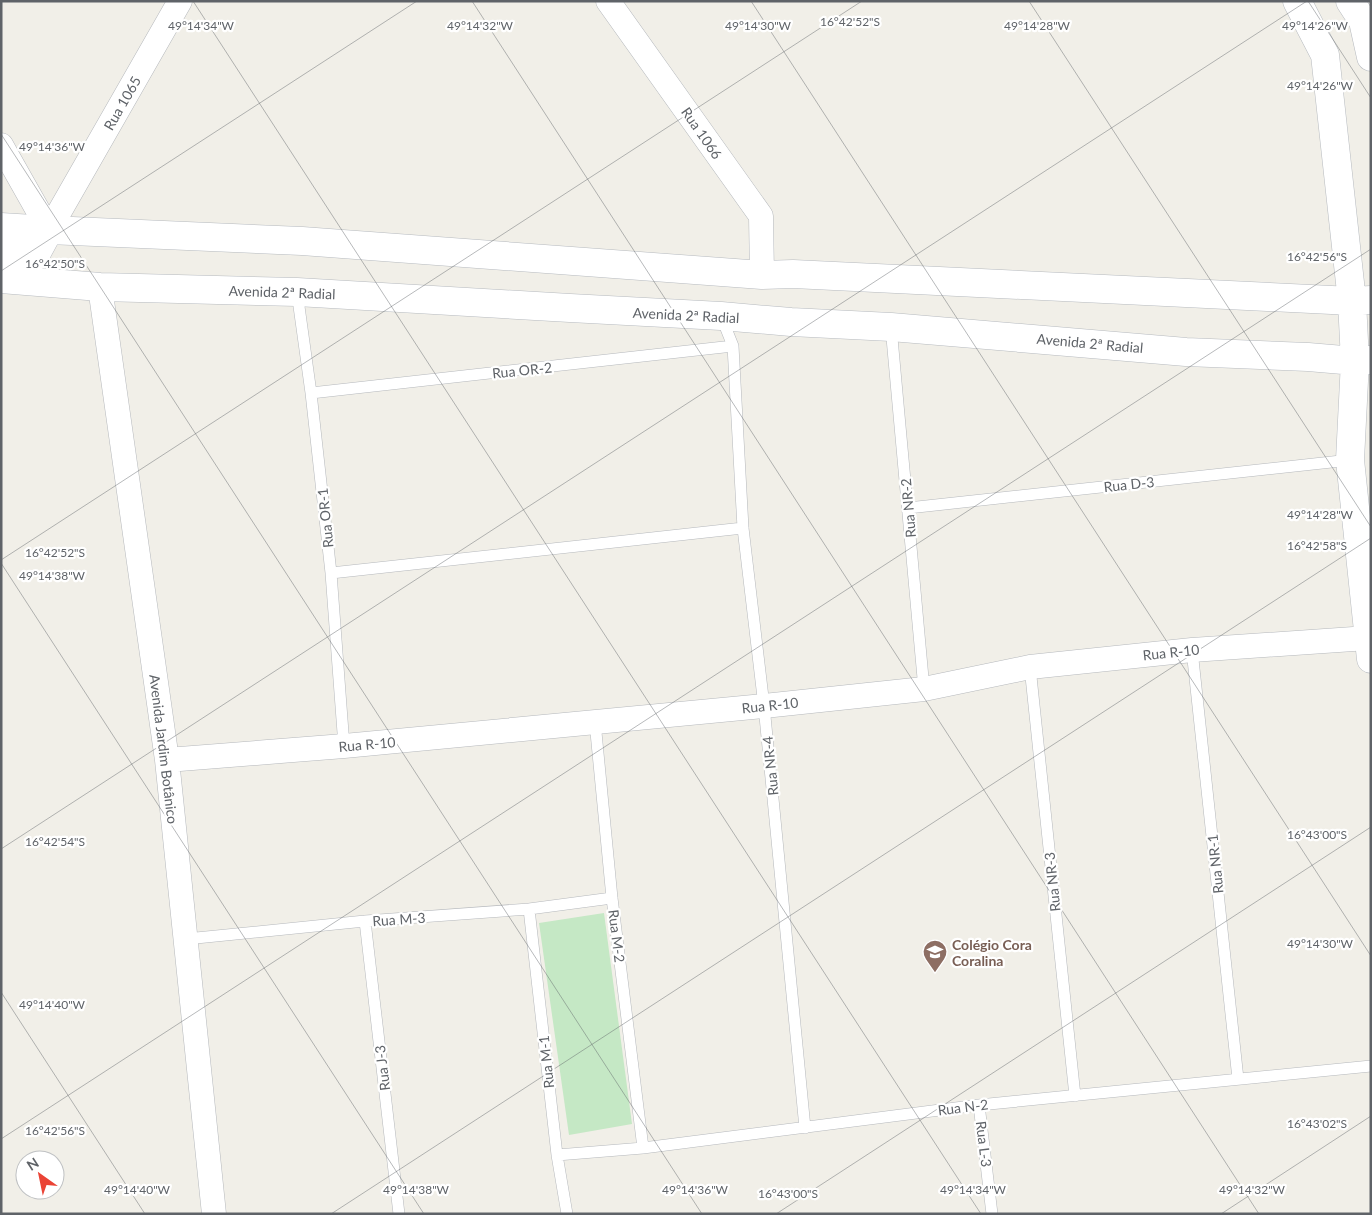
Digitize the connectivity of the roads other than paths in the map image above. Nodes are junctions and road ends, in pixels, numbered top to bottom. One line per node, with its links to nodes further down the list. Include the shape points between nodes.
1 (180, 1): 8 (street, Rua 1065)
2 (608, 1): 10 (street, Rua 1066, via 761,216)
3 (1297, 1): 14 (main road, via 1325,55)
4 (1361, 18): 5 (main road)
5 (1371, 57)
6 (1, 145): 8 (street)
7 (1, 226): 8 (main road)
8 (49, 230): 9 (main road, via 35,256); 10 (main road, via 302,241)
9 (1, 254)
10 (762, 275): 14 (main road)
11 (1, 278): 12 (main road, Avenida 2ª Radial)
12 (100, 287): 13 (main road, Avenida 2ª Radial); 31 (street, Avenida Jardim Botânico)
13 (297, 292): 15 (main road, Avenida 2ª Radial); 19 (lane, Rua OR-1)
14 (1361, 300): 18 (main road)
15 (721, 316): 16 (main road, Avenida 2ª Radial); 17 (lane, Rua NR-4)
16 (891, 326): 18 (main road, Avenida 2ª Radial, via 1186,352); 21 (lane, Rua NR-2)
17 (732, 346): 19 (lane, Rua OR-2); 22 (lane, Rua NR-4)
18 (1363, 360): 20 (main road)
19 (311, 393): 23 (lane, Rua OR-1)
20 (1350, 460): 21 (lane, Rua D-3); 24 (main road)
21 (908, 508): 27 (lane, Rua NR-2)
22 (743, 528): 23 (lane); 28 (lane, Rua NR-4)
23 (331, 573): 30 (lane, Rua OR-1)
24 (1370, 645): 25 (street, Rua R-10)
25 (1192, 650): 26 (street, Rua R-10); 37 (lane, Rua NR-1)
26 (1030, 667): 27 (street, Rua R-10); 38 (lane, Rua NR-3)
27 (924, 689): 28 (street, Rua R-10)
28 (764, 706): 29 (street, Rua R-10); 40 (lane, Rua NR-4)
29 (595, 722): 30 (street, Rua R-10); 32 (lane, Rua M-2)
30 (344, 746): 31 (street, Rua R-10)
31 (167, 760): 35 (street, Avenida Jardim Botânico)
32 (612, 898): 33 (lane, Rua M-3); 41 (lane, Rua M-2)
33 (529, 909): 34 (lane, Rua M-3); 42 (lane, Rua M-1)
34 (365, 922): 35 (lane, Rua M-3); 44 (lane, Rua J-3)
35 (186, 938): 43 (street, Avenida Jardim Botânico)
36 (1371, 1066): 37 (lane, Rua N-2)
37 (1238, 1079): 38 (lane, Rua N-2)
38 (1075, 1096): 39 (lane, Rua N-2)
39 (979, 1105): 40 (lane, Rua N-2); 46 (lane, Rua L-3)
40 (805, 1128): 41 (lane, Rua N-2)
41 (643, 1148): 42 (lane, Rua N-2)
42 (557, 1155): 45 (lane, Rua M-1)
43 (214, 1214)
44 (399, 1214)
45 (566, 1214)
46 (992, 1214)

